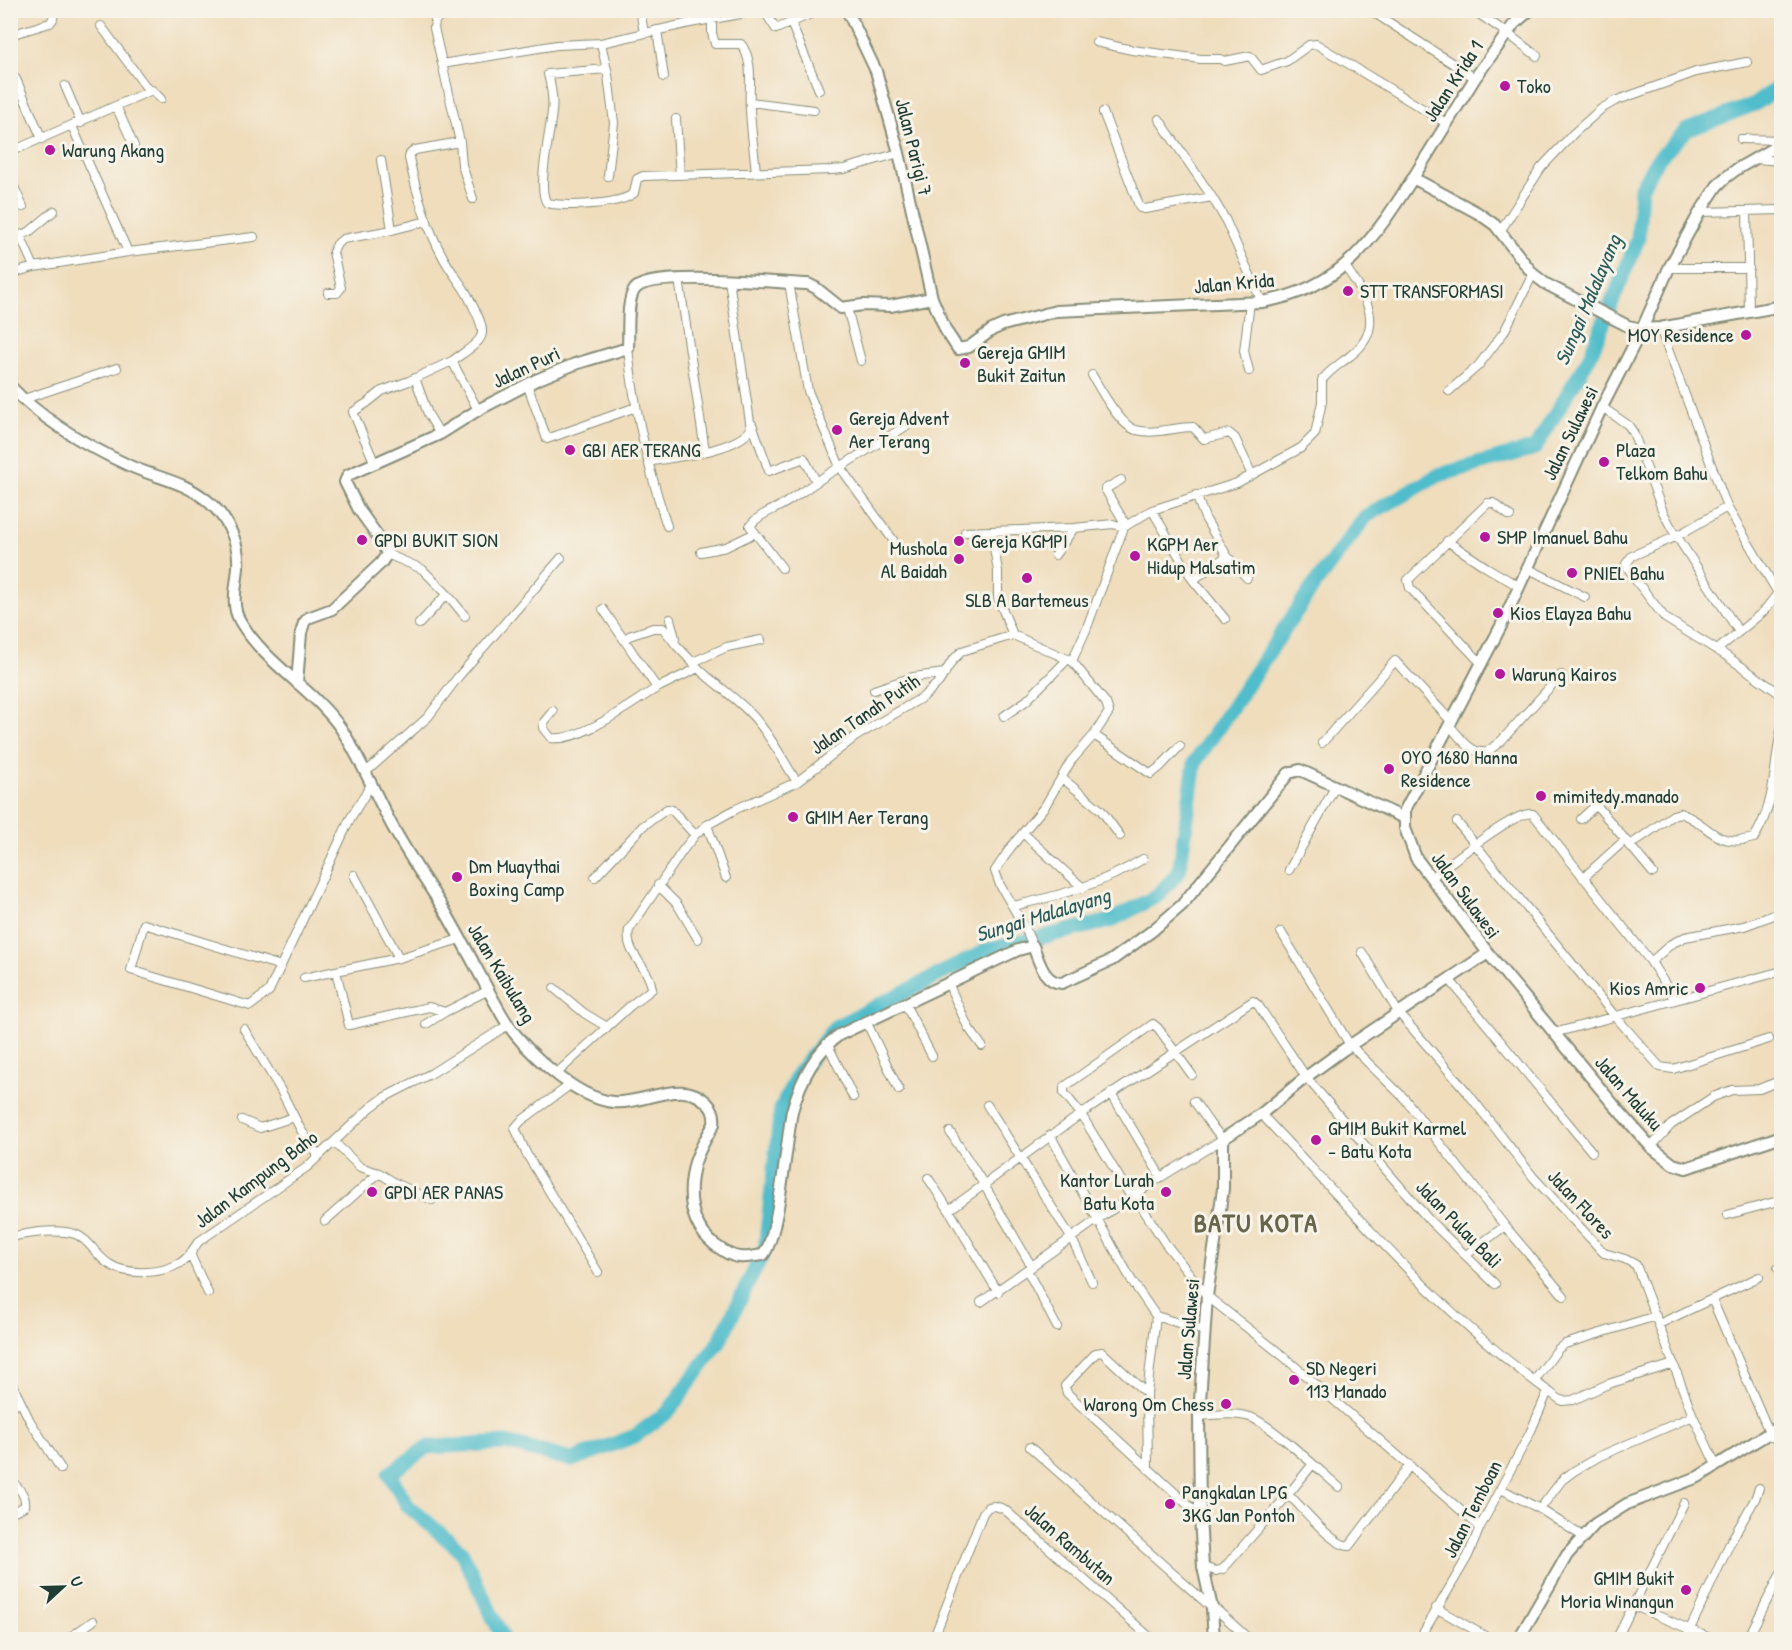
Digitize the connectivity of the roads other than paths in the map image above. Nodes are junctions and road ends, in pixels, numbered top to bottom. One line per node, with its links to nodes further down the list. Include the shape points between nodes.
1 (54, 10): 15 (street, via 50,23)
2 (445, 10): 20 (street, via 434,28)
3 (640, 10): 13 (street)
4 (820, 10): 10 (street)
5 (847, 10): 44 (street, Jalan Parigi 7, via 876,71)
6 (1473, 10): 14 (street)
7 (1530, 10): 14 (street, Jalan Krida 1)
8 (1376, 14): 23 (street)
9 (712, 19): 10 (street, via 765,12 776,29); 12 (street); 29 (street, via 715,44 743,47 750,70)
10 (791, 23): 26 (street)
11 (101, 26): 27 (street)
12 (657, 30): 13 (street); 22 (street)
13 (644, 33): 17 (street)
14 (1507, 33): 18 (street); 23 (street, Jalan Krida 1)
15 (10, 35)
16 (1096, 42): 36 (street, via 1201,59 1225,61 1250,56 1261,70 1287,61 1309,45 1321,45)
17 (601, 43): 20 (street, via 557,45); 21 (street)
18 (1537, 56)
19 (1747, 62): 62 (street, via 1696,72 1601,109 1541,168)
20 (442, 64): 41 (street)
21 (607, 69): 49 (street, via 548,74 553,102 545,201 595,204 633,195 640,176); 50 (street, via 614,123)
22 (664, 77)
23 (1475, 78): 36 (street, Jalan Krida 1)
24 (15, 79): 38 (street)
25 (65, 86): 35 (street)
26 (819, 90)
27 (150, 91): 28 (street); 30 (street)
28 (161, 99)
29 (750, 102): 31 (street); 48 (street)
30 (116, 106): 35 (street); 42 (street)
31 (814, 110)
32 (1103, 112): 53 (street, via 1140,208)
33 (676, 119): 49 (street)
34 (1159, 119): 53 (street)
35 (81, 123): 37 (street)
36 (1446, 123): 52 (street, Jalan Krida 1)
37 (72, 126): 38 (street); 66 (street)
38 (42, 139): 43 (street)
39 (1741, 139): 40 (street)
40 (1782, 141): 45 (street, Jalan Sulawesi)
41 (460, 142): 54 (street, via 462,165); 60 (street, via 410,154 411,171)
42 (134, 146)
43 (10, 152)
44 (899, 153): 48 (street, via 837,170); 77 (street, Jalan Parigi 7)
45 (1754, 158): 47 (street); 59 (street, Jalan Sulawesi, via 1717,186)
46 (381, 160): 61 (street)
47 (1782, 161)
48 (756, 172): 49 (street)
49 (680, 175)
50 (608, 176)
51 (10, 178): 55 (street)
52 (1413, 178): 62 (street); 67 (street, Jalan Krida, via 1372,237)
53 (1212, 196): 78 (street)
54 (473, 199)
55 (23, 207)
56 (1782, 210): 58 (street)
57 (54, 211): 63 (street)
58 (1747, 211): 59 (street); 70 (street)
59 (1700, 212): 69 (street, Jalan Sulawesi)
60 (427, 221): 61 (street); 86 (street, via 483,331 474,345)
61 (392, 230): 76 (street, via 349,237 337,244 333,252 341,288 337,293)
62 (1501, 230): 72 (street)
63 (20, 235): 65 (street); 68 (street)
64 (254, 237): 66 (street)
65 (10, 239)
66 (128, 252): 68 (street)
67 (1345, 266): 78 (street, Jalan Krida, via 1301,291); 106 (street, via 1363,291 1371,320 1370,334 1322,380 1315,434 1301,448)
68 (34, 267): 71 (street)
69 (1669, 268): 70 (street); 84 (street, Jalan Sulawesi)
70 (1749, 268): 82 (street)
71 (10, 274)
72 (1533, 274): 84 (street, via 1614,320); 94 (street, via 1504,332 1478,366)
73 (680, 279): 74 (street); 85 (street, via 648,281 636,286 630,308); 102 (street)
74 (729, 280): 75 (street); 99 (street)
75 (789, 283): 81 (street, via 808,284 841,308); 105 (street, via 808,391)
76 (328, 293)
77 (932, 298): 79 (street, Jalan Krida, via 946,331 961,349 992,330 1056,311); 81 (street, via 890,306)
78 (1262, 302): 79 (street, Jalan Krida)
79 (1250, 303): 89 (street, via 1244,351)
80 (1782, 306): 82 (street)
81 (847, 308): 87 (street)
82 (1749, 312): 83 (street)
83 (1660, 328): 84 (street); 110 (street)
84 (1642, 329): 97 (street, Jalan Sulawesi)
85 (628, 348): 92 (street, Jalan Puri); 96 (street)
86 (452, 361): 91 (street); 98 (street)
87 (861, 361)
88 (117, 368): 95 (street)
89 (1249, 371)
90 (1092, 375): 106 (street, via 1129,427 1147,431 1193,427 1204,439 1229,434 1235,438)
91 (415, 378): 101 (street, via 428,414); 104 (street, via 382,391 353,412)
92 (527, 384): 96 (street, via 547,439); 98 (street, Jalan Puri)
93 (11, 388): 95 (street, Jalan Kaibulang)
94 (1449, 391)
95 (24, 399): 151 (street, Jalan Kaibulang, via 80,440 131,466 176,481 209,502 237,547 237,614 267,656)
96 (636, 407): 103 (street)
97 (1602, 407): 119 (street, via 1633,432 1663,512); 128 (street, Jalan Sulawesi)
98 (478, 410): 101 (street, Jalan Puri)
99 (752, 422): 102 (street, via 748,434); 108 (street, via 769,471 804,458)
100 (906, 426): 105 (street)
101 (441, 434): 104 (street, Jalan Puri)
102 (705, 452): 103 (street)
103 (648, 462): 113 (street)
104 (375, 464): 123 (street, Jalan Puri, via 352,472 345,482)
105 (840, 467): 108 (street); 120 (street)
106 (1252, 475): 109 (street)
107 (1121, 480): 114 (street, via 1105,489)
108 (816, 481): 118 (street, via 753,522 750,526)
109 (1196, 495): 111 (street); 125 (street)
110 (1727, 507): 119 (street); 133 (street)
111 (1152, 510): 114 (street); 130 (street)
112 (1510, 516): 121 (street, via 1488,503)
113 (667, 526)
114 (1125, 526): 115 (street); 146 (street, via 1086,630)
115 (1074, 528): 116 (street); 124 (street)
116 (992, 531): 117 (street); 141 (street, via 998,598)
117 (965, 532)
118 (755, 533): 122 (street, via 726,547); 127 (street)
119 (1677, 536): 140 (street); 145 (street, via 1632,556 1626,564 1665,618)
120 (893, 540)
121 (1447, 541): 131 (street); 147 (street, via 1408,584)
122 (701, 552)
123 (387, 554): 132 (street, via 422,570); 151 (street, via 332,609 304,623)
124 (1055, 555)
125 (1227, 556): 129 (street); 130 (street)
126 (561, 558): 162 (street, via 458,676 428,717)
127 (782, 568)
128 (1529, 568): 131 (street, Jalan Sulawesi); 134 (street)
129 (1247, 578)
130 (1193, 580): 138 (street)
131 (1520, 587): 147 (street, Jalan Sulawesi)
132 (447, 594): 136 (street); 139 (street)
133 (1780, 594): 140 (street)
134 (1585, 597)
135 (603, 609): 152 (street)
136 (465, 616)
137 (670, 619): 144 (street)
138 (1225, 620)
139 (419, 624)
140 (1739, 632): 145 (street)
141 (1013, 635): 146 (street); 149 (street, Jalan Tanah Putih, via 962,651)
142 (629, 636): 144 (street, via 663,627)
143 (761, 640): 148 (street, via 726,647)
144 (677, 646): 148 (street)
145 (1717, 650): 154 (street)
146 (1070, 660): 156 (street); 159 (street, via 1109,708)
147 (1482, 664): 157 (street, Jalan Sulawesi)
148 (695, 665): 152 (street); 164 (street, via 758,721)
149 (945, 673): 153 (street, via 913,677); 164 (street, Jalan Tanah Putih, via 924,697 855,737)
150 (1561, 675): 157 (street, via 1487,752 1466,744)
151 (297, 683): 162 (street, Jalan Kaibulang, via 337,725)
152 (657, 688): 155 (street, via 580,735 551,738 543,728)
153 (874, 690)
154 (1782, 695)
155 (553, 711)
156 (1004, 716)
157 (1451, 724): 160 (street, via 1395,661); 167 (street, Jalan Sulawesi, via 1410,799)
158 (1782, 725): 174 (street, via 1768,812 1754,838 1731,841 1715,837 1680,813)
159 (1094, 735): 161 (street, via 1151,774); 163 (street)
160 (1322, 743)
161 (1180, 746)
162 (366, 772): 165 (street, Jalan Kaibulang)
163 (1062, 778): 171 (street); 173 (street, via 1101,810)
164 (797, 782): 170 (street, Jalan Tanah Putih)
165 (372, 783): 189 (street, Jalan Kaibulang); 196 (street, via 350,819)
166 (1335, 787): 167 (street); 177 (street); 191 (street, via 1300,770 1289,773 1182,904 1152,932 1112,960 1055,983 1046,974)
167 (1404, 818): 182 (street, Jalan Sulawesi, via 1410,847)
168 (1581, 819): 174 (street, via 1598,807)
169 (1456, 822): 175 (street)
170 (707, 825): 172 (street, Jalan Tanah Putih); 181 (street)
171 (1023, 833): 185 (street); 186 (street, via 995,871)
172 (695, 835): 180 (street, via 667,809 643,826); 184 (street, Jalan Tanah Putih)
173 (1120, 836)
174 (1627, 843): 178 (street); 183 (street)
175 (1475, 844): 182 (street); 183 (street, via 1523,814 1533,814); 208 (street)
176 (1143, 859): 185 (street)
177 (1289, 870)
178 (1653, 873)
179 (354, 875): 194 (street)
180 (595, 877)
181 (726, 878)
182 (1431, 878): 193 (street, Jalan Sulawesi)
183 (1583, 878): 195 (street)
184 (658, 885): 190 (street, via 677,903); 212 (street, Jalan Tanah Putih, via 627,937 652,989)
185 (1083, 888): 186 (street)
186 (1013, 906): 191 (street)
187 (1782, 912): 195 (street, via 1744,926 1685,937)
188 (1281, 932): 217 (street)
189 (460, 939): 194 (street); 203 (street, Jalan Kaibulang)
190 (698, 939)
191 (1032, 945): 201 (street)
192 (1362, 952): 207 (street, Jalan Flores)
193 (1488, 953): 200 (street, Jalan Sulawesi); 214 (street, Jalan Maluku)
194 (399, 957): 197 (street)
195 (1651, 962): 204 (street)
196 (281, 966): 196 (street, via 268,991 250,1006 131,970 144,924)
197 (336, 971): 199 (street); 206 (street, via 349,1025 429,1007)
198 (1782, 971): 204 (street)
199 (304, 978)
200 (1449, 979): 207 (street, Jalan Sulawesi); 241 (street)
201 (948, 983): 205 (street); 218 (street, via 968,1027)
202 (554, 988): 212 (street)
203 (489, 990): 206 (street); 211 (street, Jalan Kaibulang)
204 (1675, 1000): 208 (street)
205 (905, 1004): 209 (street); 220 (street)
206 (445, 1012): 210 (street)
207 (1398, 1012): 217 (street, Jalan Sulawesi); 272 (street, Jalan Flores, via 1534,1178 1604,1253 1636,1265)
208 (1614, 1016): 214 (street); 215 (street, via 1660,1068 1667,1070)
209 (866, 1021): 216 (street); 226 (street)
210 (426, 1024)
211 (508, 1025): 221 (street, Jalan Kaibulang); 239 (street, Jalan Kampung Baho, via 441,1068 385,1097)
212 (607, 1027): 221 (street)
213 (244, 1029): 233 (street)
214 (1554, 1033): 240 (street, Jalan Maluku)
215 (1769, 1039)
216 (827, 1043): 225 (street, Jalan Kaibulang, via 796,1095 774,1224 762,1255 728,1254 708,1239 692,1213 694,1163 715,1117 702,1098 695,1093 672,1092 614,1102); 228 (street)
217 (1350, 1045): 223 (street, Jalan Sulawesi); 255 (street, via 1404,1098)
218 (982, 1046)
219 (1176, 1051): 222 (street); 223 (street, Jalan Pulau Bali, via 1253,1001); 227 (street); 231 (street, via 1156,1024 1150,1026 1064,1087 1064,1093)
220 (932, 1056)
221 (556, 1074): 225 (street, Jalan Kaibulang)
222 (1192, 1075)
223 (1306, 1077): 232 (street, Jalan Sulawesi); 259 (street, Jalan Pulau Bali, via 1429,1220)
224 (1782, 1080): 240 (street, via 1759,1089 1732,1090 1713,1097 1671,1125)
225 (570, 1085): 261 (street, via 515,1128)
226 (898, 1090)
227 (1111, 1093): 231 (street); 245 (street)
228 (853, 1097)
229 (1194, 1101): 238 (street)
230 (987, 1105): 243 (street)
231 (1081, 1114): 236 (street); 248 (street)
232 (1261, 1114): 238 (street, Jalan Sulawesi); 277 (street, via 1426,1289)
233 (294, 1117): 234 (street, via 260,1128); 242 (street)
234 (242, 1120)
235 (950, 1132): 247 (street)
236 (1050, 1135): 243 (street); 253 (street)
237 (1782, 1136): 240 (street, Jalan Maluku, via 1684,1168)
238 (1223, 1139): 245 (street); 267 (street, Jalan Sulawesi, via 1223,1189)
239 (334, 1142): 242 (street, Jalan Kampung Baho); 244 (street, via 356,1164)
240 (1651, 1147)
241 (1592, 1152)
242 (318, 1155): 258 (street, Jalan Kampung Baho, via 307,1167 198,1242)
243 (1019, 1157): 247 (street); 257 (street)
244 (379, 1173): 249 (street); 254 (street)
245 (1161, 1177): 248 (street)
246 (928, 1178): 251 (street)
247 (983, 1183): 251 (street); 260 (street)
248 (1133, 1196): 253 (street); 267 (street)
249 (432, 1200)
250 (1782, 1200): 252 (street)
251 (949, 1210): 265 (street)
252 (1727, 1215)
253 (1098, 1219): 257 (street); 271 (street)
254 (325, 1221)
255 (1505, 1226): 259 (street); 268 (street)
256 (10, 1236): 258 (street, Jalan Kampung Baho, via 77,1234 96,1254 123,1270 157,1270 180,1263)
257 (1071, 1239): 260 (street); 263 (street)
258 (190, 1254): 266 (street)
259 (1466, 1256): 264 (street, Jalan Pulau Bali)
260 (1030, 1268): 265 (street); 273 (street)
261 (598, 1272)
262 (1759, 1277): 269 (street)
263 (1092, 1282)
264 (1495, 1284)
265 (998, 1292): 270 (street)
266 (208, 1293)
267 (1207, 1296): 274 (street, Jalan Sulawesi); 289 (street)
268 (1564, 1296)
269 (1712, 1299): 272 (street); 285 (street)
270 (981, 1302)
271 (1156, 1316): 274 (street); 279 (street)
272 (1658, 1320): 275 (street, Jalan Flores); 277 (street, via 1560,1347)
273 (1057, 1327)
274 (1204, 1331): 282 (street, Jalan Sulawesi)
275 (1674, 1364): 278 (street, via 1567,1401); 283 (street, Jalan Flores)
276 (10, 1380): 280 (street)
277 (1535, 1380): 278 (street)
278 (1548, 1391): 296 (street, Jalan Temboan)
279 (1147, 1394): 292 (street); 292 (street, via 1102,1352 1096,1353 1065,1386 1067,1393)
280 (20, 1402): 281 (street); 291 (street)
281 (10, 1406)
282 (1199, 1416): 288 (street, via 1249,1417); 301 (street, Jalan Sulawesi)
283 (1693, 1416): 290 (street, Jalan Flores); 299 (street, via 1574,1471)
284 (1782, 1425): 285 (street)
285 (1766, 1434): 286 (street); 290 (street)
286 (1782, 1439)
287 (1030, 1447): 307 (street)
288 (1312, 1465): 294 (street); 297 (street)
289 (1410, 1465): 297 (street, via 1346,1546); 302 (street)
290 (1716, 1466): 303 (street, via 1627,1504)
291 (61, 1469)
292 (1148, 1469): 301 (street)
293 (10, 1479): 300 (street, via 26,1502)
294 (1339, 1487)
295 (1759, 1488): 310 (street)
296 (1501, 1489): 299 (street); 302 (street, Jalan Temboan)
297 (1287, 1496): 304 (street, via 1222,1569)
298 (1684, 1503): 306 (street)
299 (1540, 1509): 303 (street)
300 (10, 1513)
301 (1200, 1516): 304 (street, Jalan Sulawesi)
302 (1480, 1527): 308 (street, Jalan Temboan, via 1468,1556)
303 (1582, 1536): 318 (street)
304 (1203, 1567): 307 (street, Jalan Sulawesi)
305 (1782, 1571): 322 (street)
306 (1632, 1605): 310 (street); 319 (street)
307 (1212, 1608): 314 (street, Jalan Sulawesi); 315 (street)
308 (1436, 1608): 316 (street, Jalan Temboan); 317 (street)
309 (93, 1621): 311 (street)
310 (1689, 1629): 320 (street); 321 (street)
311 (66, 1640)
312 (933, 1640): 313 (street, Jalan Rambutan, via 984,1513 995,1506 1004,1509)
313 (1153, 1640)
314 (1214, 1640)
315 (1250, 1640)
316 (1419, 1640)
317 (1492, 1640)
318 (1518, 1640)
319 (1616, 1640)
320 (1685, 1640)
321 (1715, 1640)
322 (1747, 1640)

